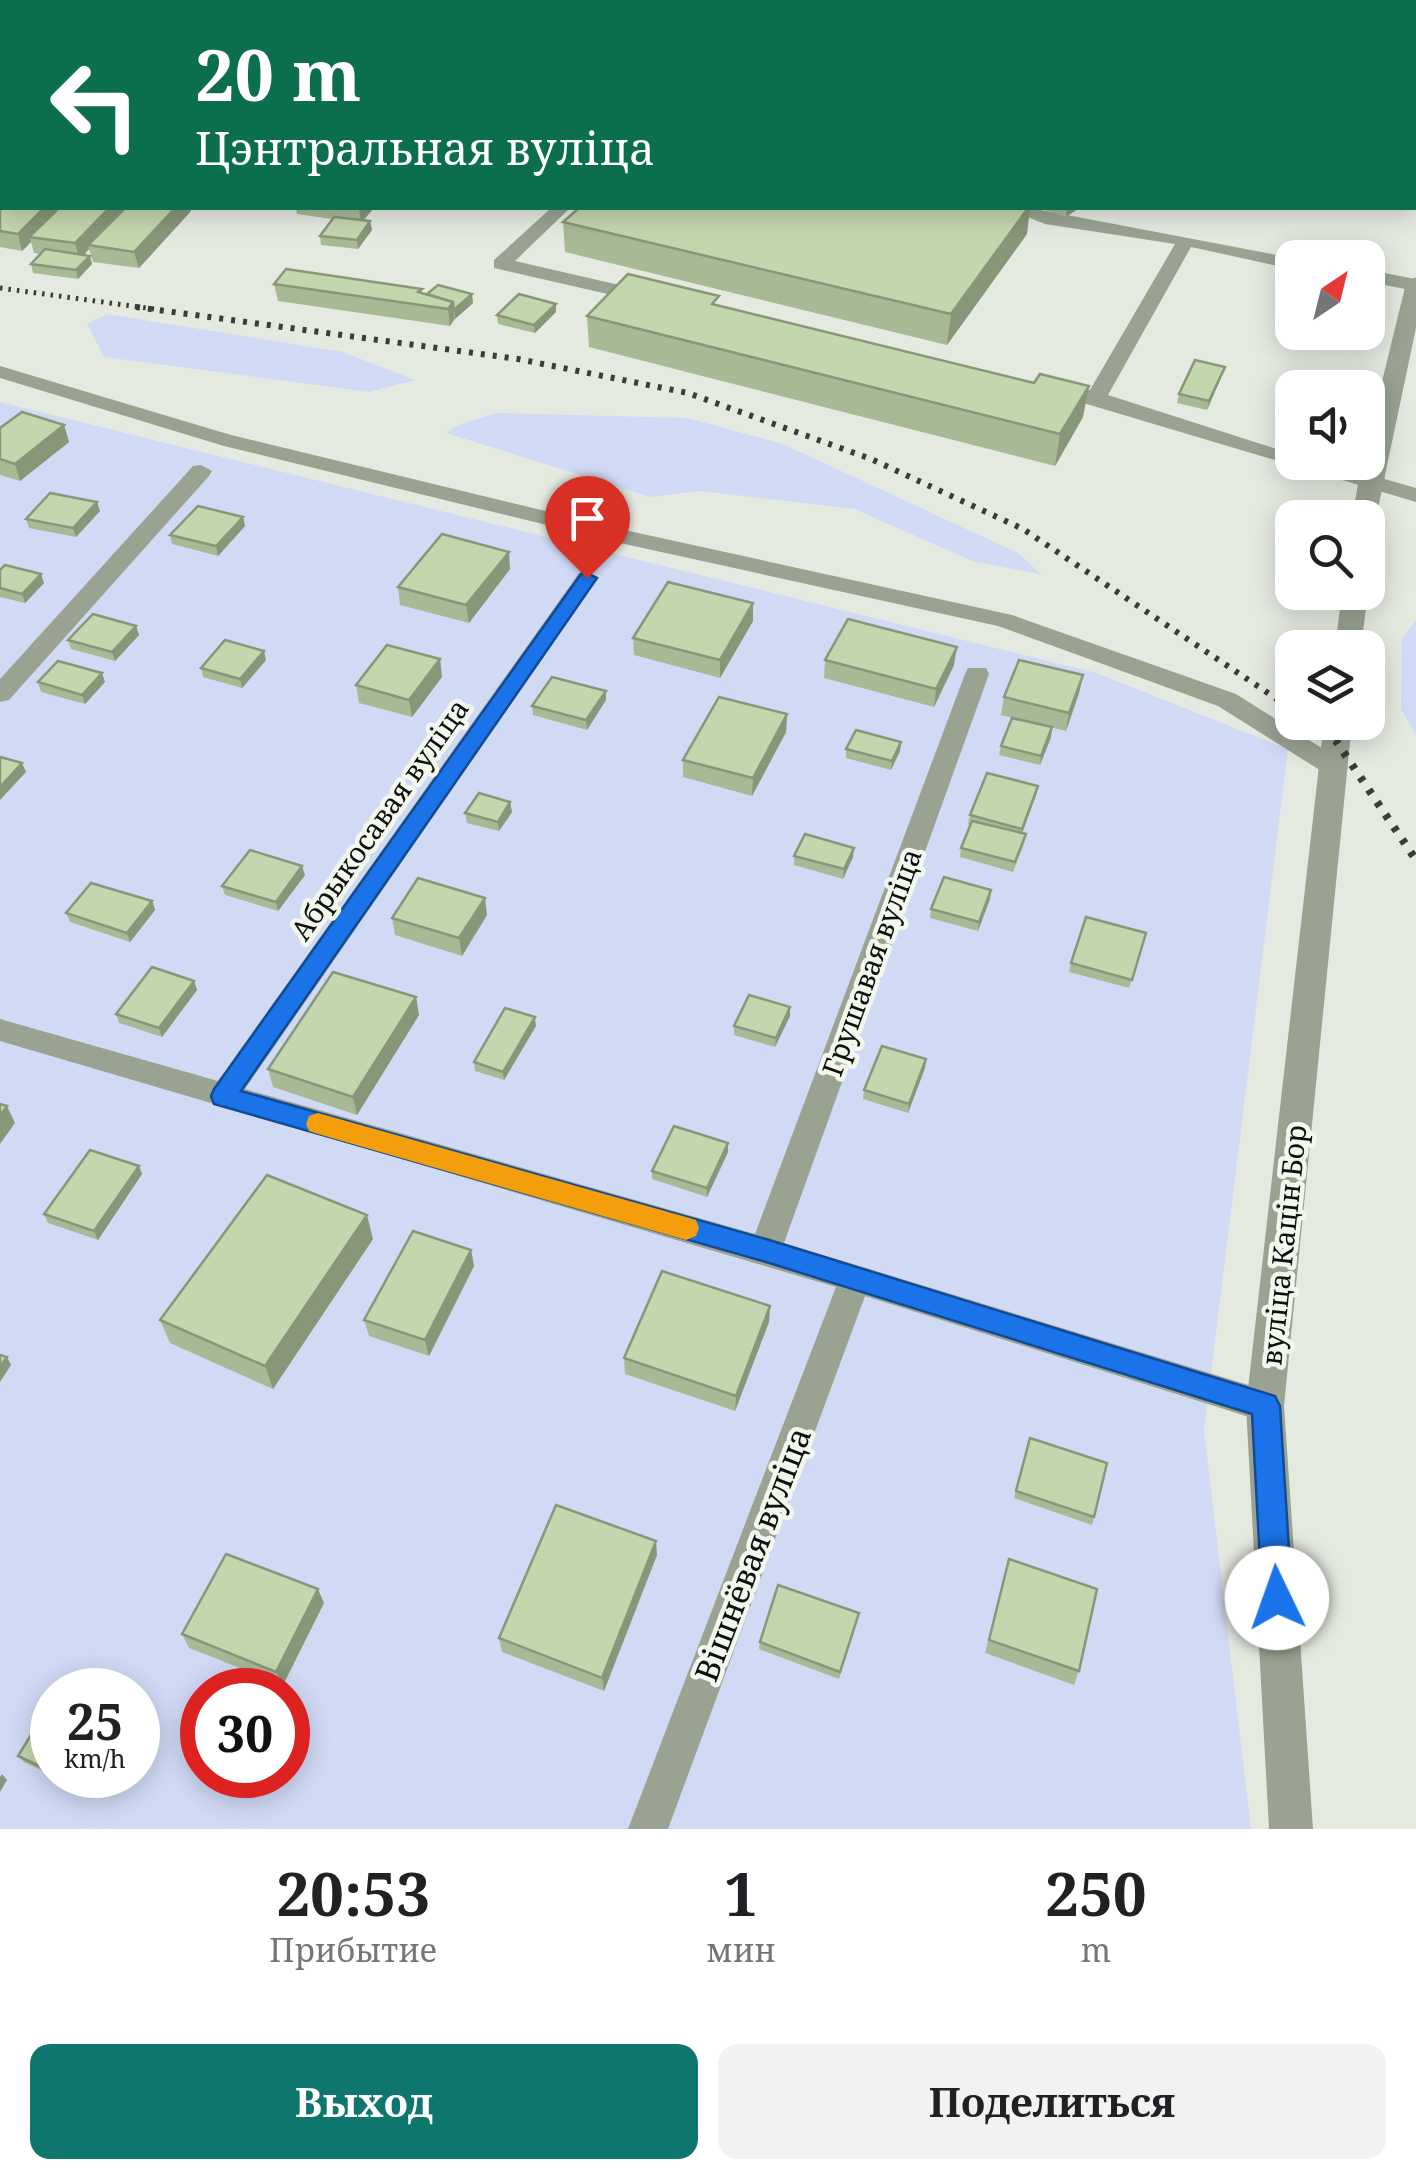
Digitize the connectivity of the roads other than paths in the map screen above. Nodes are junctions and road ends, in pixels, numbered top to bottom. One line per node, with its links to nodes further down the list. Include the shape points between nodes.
1 (559, 210): 7 (lane, via 501,264)
2 (1020, 210): 3 (lane)
3 (1186, 240): 4 (lane); 10 (lane)
4 (1275, 259)
5 (1385, 279): 6 (lane)
6 (1416, 284): 14 (street)
7 (674, 303)
8 (0, 372): 21 (lane, via 224,440 1004,620 1227,700)
9 (1038, 385): 10 (lane)
10 (1096, 398): 11 (lane)
11 (1275, 455)
12 (201, 471): 19 (lane)
13 (1365, 480): 14 (lane)
14 (1369, 481): 15 (lane); 16 (street)
15 (1416, 495)
16 (1366, 500)
17 (587, 578): 23 (lane, Абрыкосавая вуліца)
18 (977, 674): 24 (lane, Грушавая вуліца)
19 (0, 694)
20 (1336, 740): 21 (street, вуліца Кацін Бор)
21 (1334, 768): 26 (street, вуліца Кацін Бор)
22 (0, 1030): 23 (lane)
23 (223, 1096): 24 (lane)
24 (766, 1251): 25 (lane)
25 (855, 1279): 26 (lane); 27 (lane, Вішнёвая вуліца)
26 (1266, 1406): 28 (street, вуліца Кацін Бор)
27 (648, 1829)
28 (1291, 1829)

